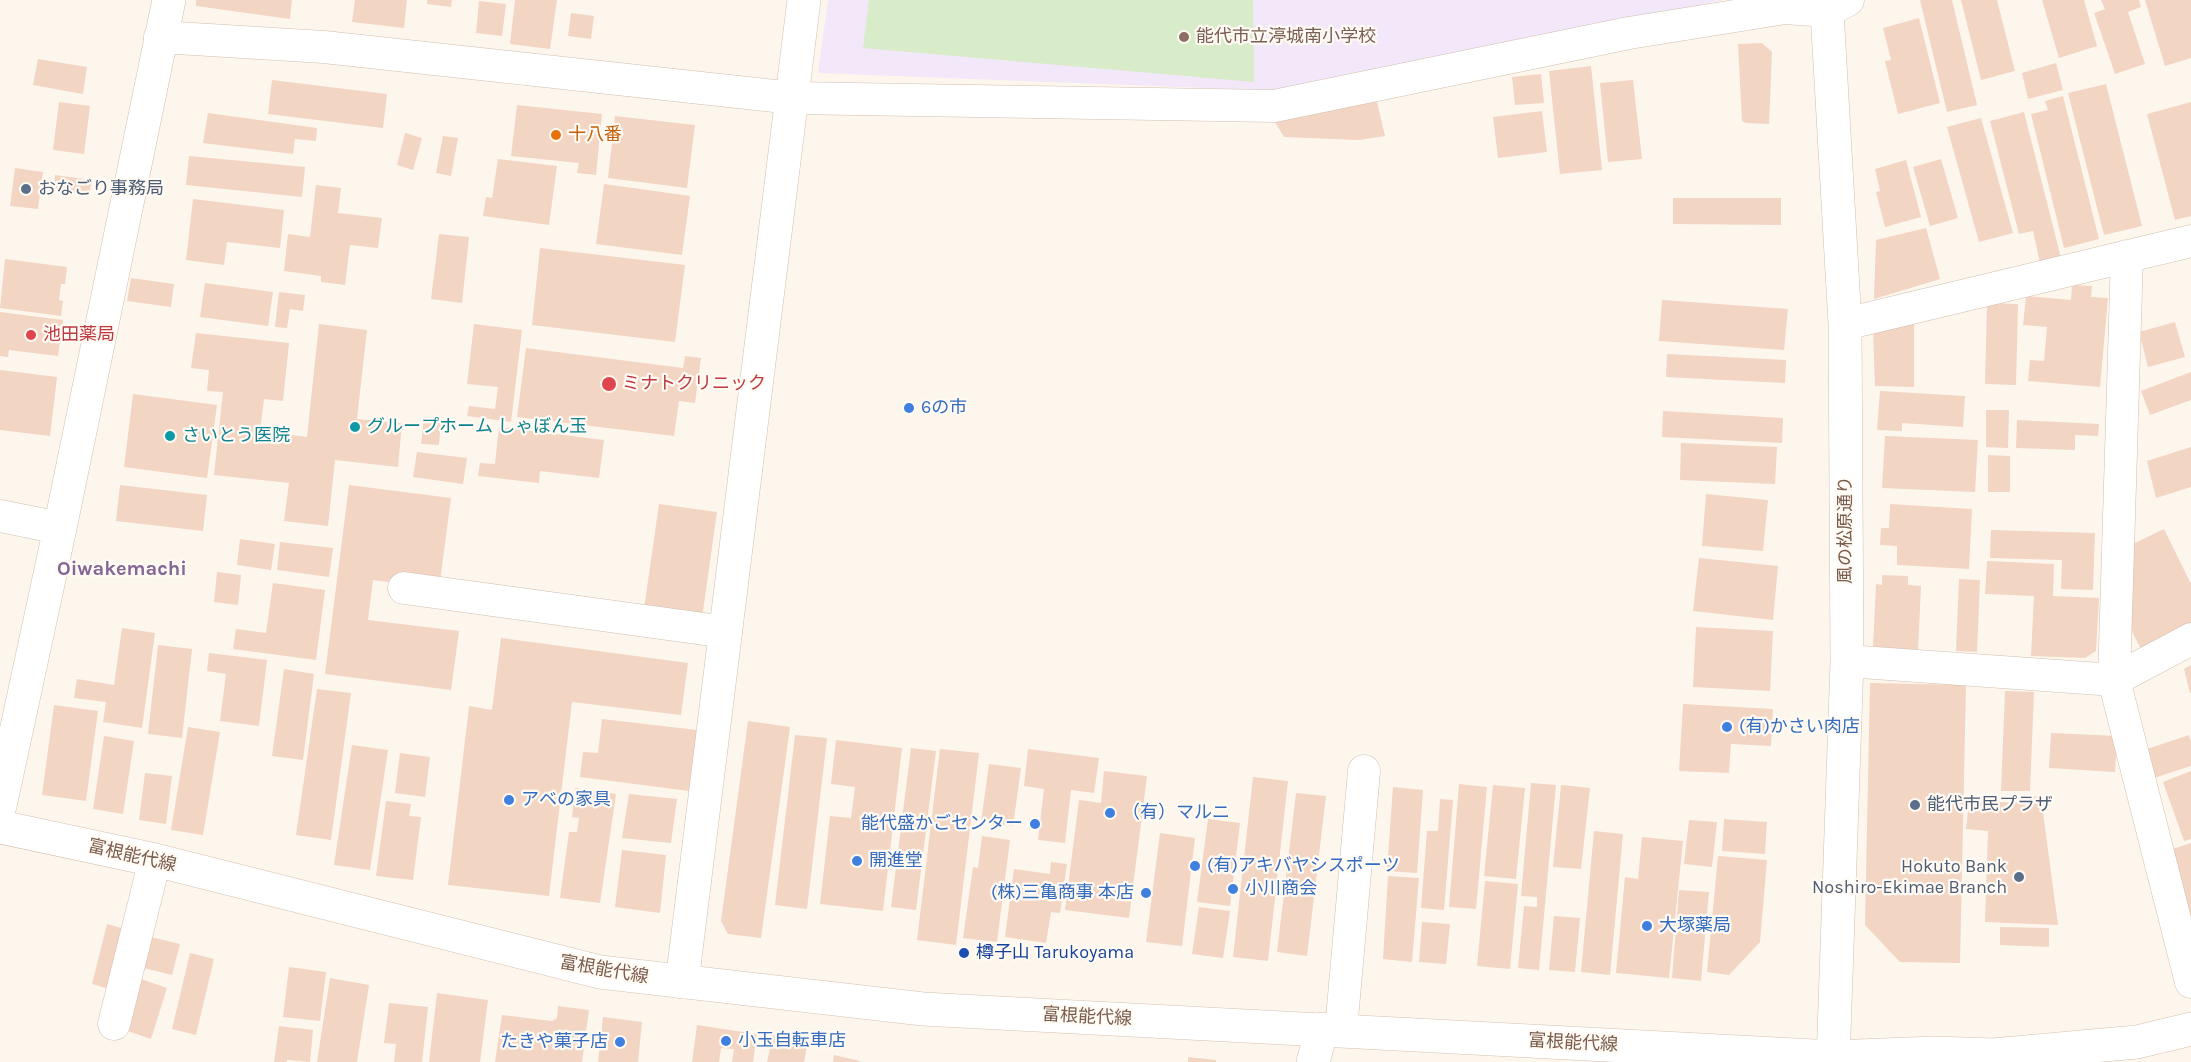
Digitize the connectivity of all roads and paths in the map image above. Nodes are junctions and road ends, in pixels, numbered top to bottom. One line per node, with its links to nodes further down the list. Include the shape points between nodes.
1 (168, 0): 4 (street)
2 (804, 0): 5 (street)
3 (1832, 3): 5 (street, via 1629,33 1274,106); 8 (street, 風の松原通り)
4 (160, 37): 5 (street, via 324,47); 10 (street)
5 (793, 98): 12 (street)
6 (2191, 241): 7 (street)
7 (2127, 256): 8 (street); 15 (street)
8 (1845, 324): 14 (street, 風の松原通り)
9 (0, 516): 10 (street)
10 (60, 528): 17 (street)
11 (404, 588): 12 (street)
12 (726, 632): 20 (street)
13 (2191, 639): 15 (street)
14 (1847, 661): 15 (street); 25 (street, 風の松原通り)
15 (2114, 680): 21 (street)
16 (1364, 771): 24 (street)
17 (0, 806)
18 (0, 827): 19 (street, 富根能代線)
19 (155, 860): 20 (street, 富根能代線, via 600,972); 22 (street)
20 (682, 982): 24 (street, 富根能代線, via 922,1009)
21 (2191, 982)
22 (114, 1024)
23 (2191, 1029): 25 (street, 富根能代線, via 2137,1042 1994,1055 1934,1053)
24 (1332, 1030): 25 (street, 富根能代線); 26 (street)
25 (1833, 1060)
26 (1313, 1062)

